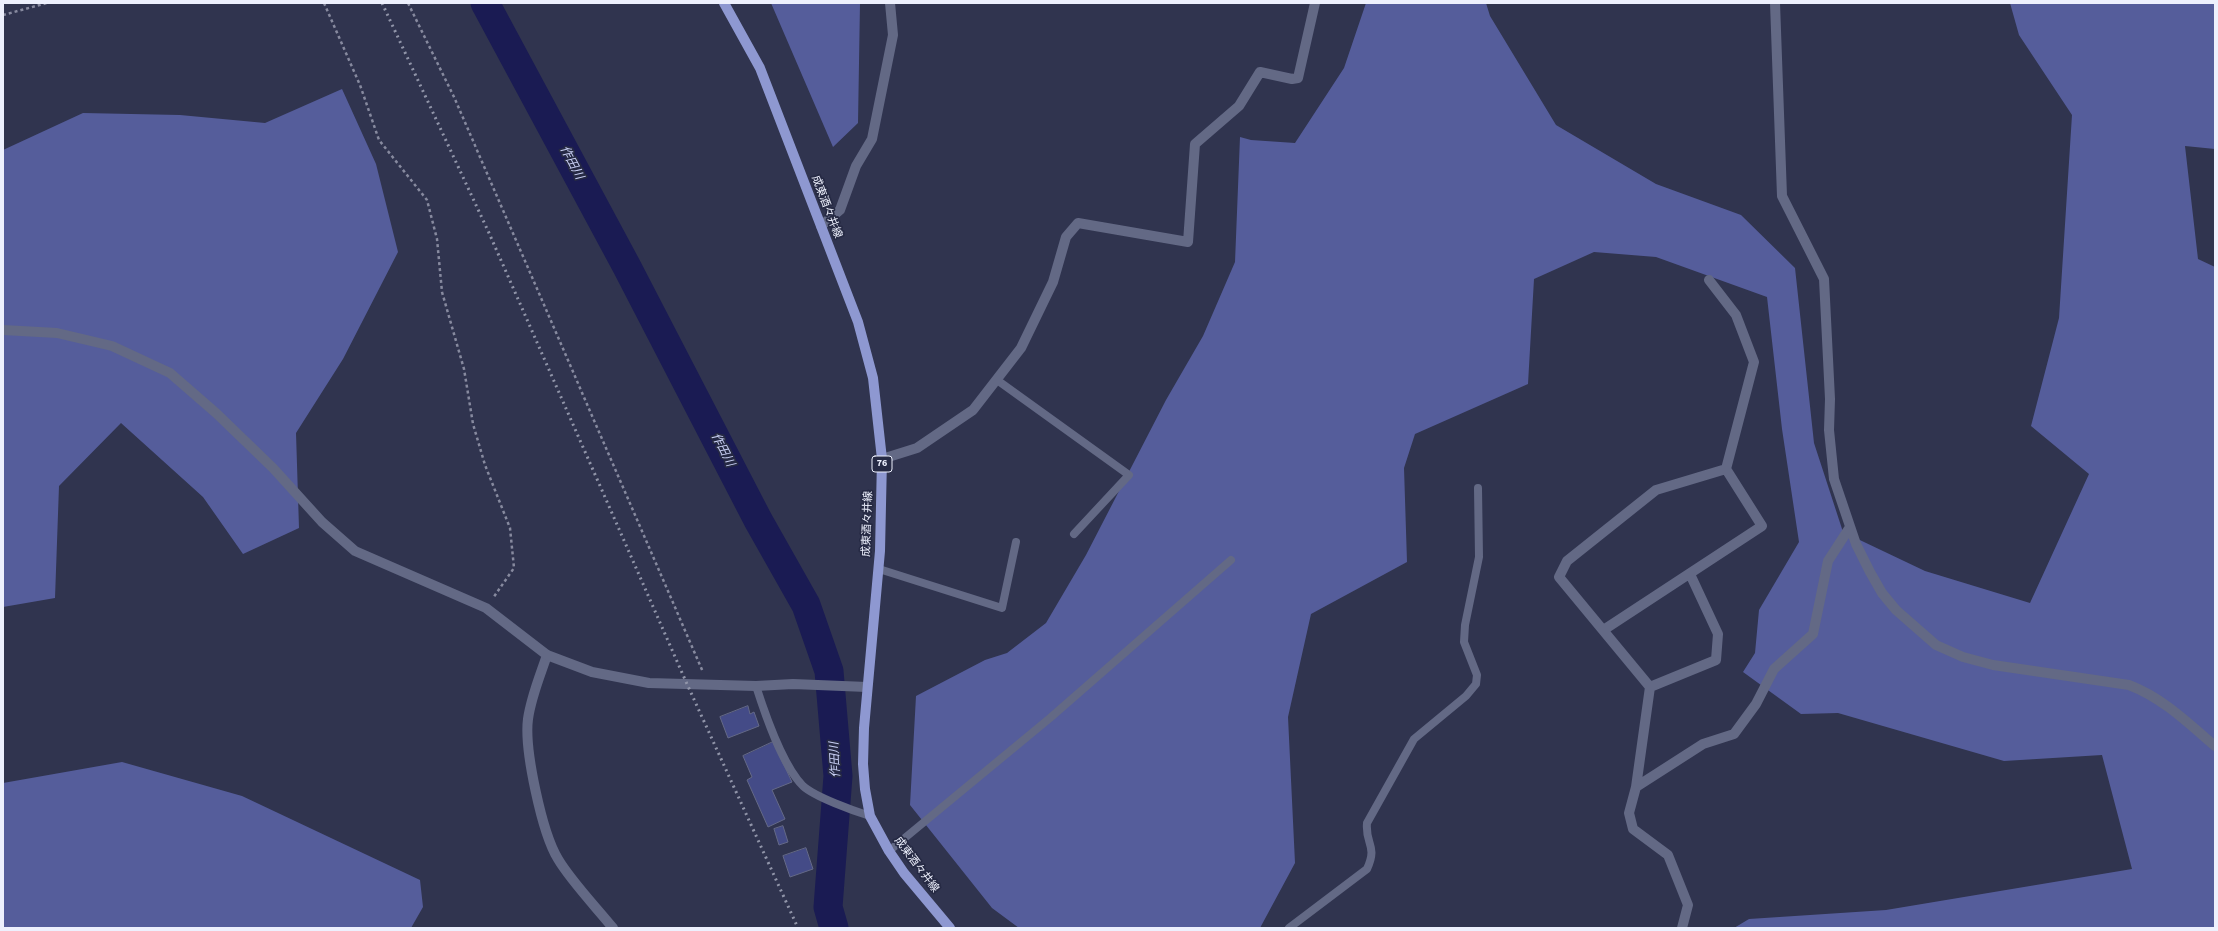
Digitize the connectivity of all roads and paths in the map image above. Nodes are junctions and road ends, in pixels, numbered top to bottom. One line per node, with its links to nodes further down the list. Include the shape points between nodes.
1 (47, 3): 8 (path)
2 (324, 3): 22 (path, via 360,85 379,140 427,200 437,239 442,292 464,369 473,424 485,465 510,528 514,550 514,568)
3 (408, 3): 25 (path, via 454,97)
4 (724, 3): 9 (main road, 成東酒々井線 / 76, via 760,68)
5 (890, 3): 9 (street, via 892,35 872,139 856,166 840,210)
6 (1315, 3): 12 (street, via 1298,78 1260,72 1239,106 1195,144 1188,242 1078,223 1066,237 1053,282 1022,348)
7 (1775, 3): 16 (street, via 1782,196 1824,278 1830,399 1829,430 1834,479)
8 (3, 15)
9 (821, 226): 13 (main road, 成東酒々井線 / 76, via 858,322 874,378)
10 (1709, 280): 14 (street, via 1736,316 1754,362)
11 (3, 330): 22 (street, via 57,333 112,346 170,373 216,413 322,522 355,551)
12 (997, 380): 13 (street, via 973,410 917,448); 17 (lane, via 1128,475)
13 (882, 458): 20 (main road, 成東酒々井線 / 76)
14 (1726, 469): 21 (street, via 1762,526); 23 (street, via 1656,490 1566,561 1559,577)
15 (1478, 488): 35 (lane, via 1479,557 1464,642 1477,676 1476,684 1466,696 1414,739 1366,823 1366,833 1372,846 1373,857 1367,869)
16 (1850, 527): 29 (street, via 1856,544 1882,593 1914,628 1936,645 1963,657 1993,664 2129,685 2148,692 2168,706); 30 (street, via 1828,561 1813,634 1774,669 1756,704 1734,734 1703,744)
17 (1074, 534)
18 (1016, 542): 20 (lane, via 1002,608)
19 (1231, 560): 32 (lane, via 1050,718)
20 (879, 569): 28 (main road, 成東酒々井線 / 76)
21 (1690, 574): 23 (street); 27 (street, via 1718,634 1716,660)
22 (486, 608): 24 (street)
23 (1605, 629): 27 (street)
24 (547, 655): 25 (street, via 592,672 649,683); 33 (street, via 528,720 531,760 542,821 557,858)
25 (708, 684): 26 (street)
26 (756, 686): 28 (street, via 793,684); 31 (lane, via 770,726 794,775 804,787)
27 (1650, 686): 30 (street)
28 (867, 687): 31 (main road, 成東酒々井線 / 76, via 863,764 864,789)
29 (2215, 746)
30 (1636, 787): 36 (street, via 1629,813 1633,829 1668,855 1688,905)
31 (870, 816): 32 (main road, 成東酒々井線 / 76)
32 (889, 851): 34 (main road, 成東酒々井線 / 76)
33 (613, 928)
34 (950, 928)
35 (1289, 928)
36 (1682, 928)

